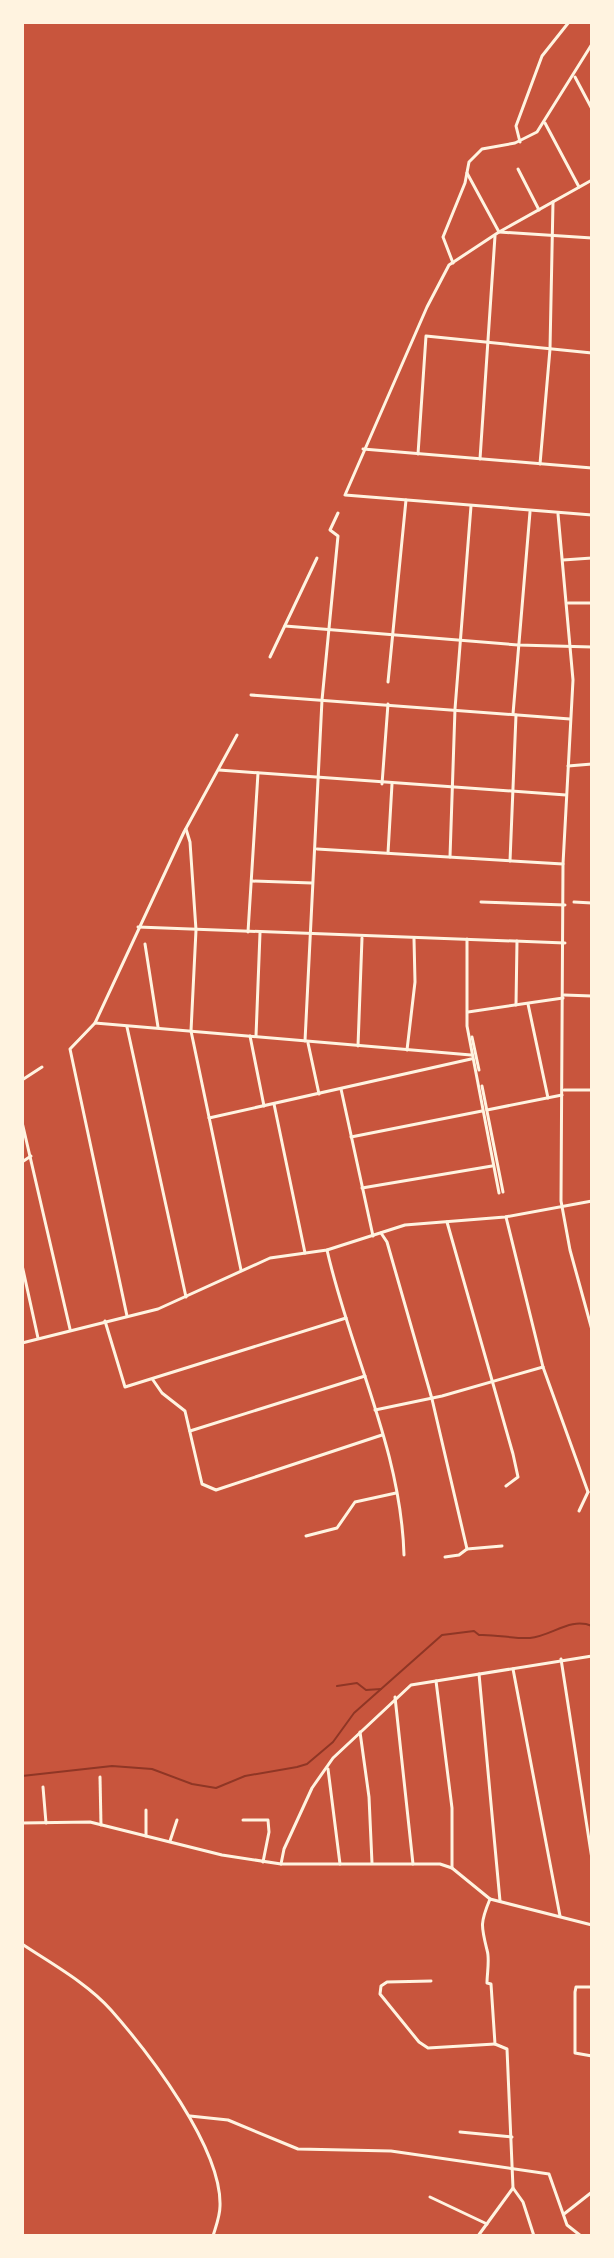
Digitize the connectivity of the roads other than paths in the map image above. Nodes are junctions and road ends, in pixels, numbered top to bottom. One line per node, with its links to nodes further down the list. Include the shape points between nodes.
1 (569, 22): 6 (street, via 542,56 516,126)
2 (592, 44): 3 (street)
3 (574, 75): 4 (street); 5 (street)
4 (592, 109)
5 (545, 122): 6 (street); 10 (street)
6 (520, 142): 8 (street, via 486,148 469,162)
7 (518, 169): 12 (street)
8 (467, 173): 13 (street); 16 (street, via 443,237)
9 (592, 180): 10 (street)
10 (579, 187): 11 (street)
11 (553, 202): 12 (street); 14 (street)
12 (539, 210): 13 (street)
13 (497, 233): 14 (street); 16 (street); 17 (street)
14 (553, 236): 15 (street); 18 (street)
15 (592, 238)
16 (453, 263): 20 (street, via 427,307)
17 (488, 342): 18 (street); 21 (street, via 426,336); 22 (street)
18 (550, 349): 19 (street); 23 (street)
19 (592, 353)
20 (363, 449): 21 (street); 25 (street, via 345,495)
21 (418, 454): 22 (street)
22 (480, 459): 23 (street)
23 (540, 464): 24 (street)
24 (592, 468)
25 (406, 500): 26 (street); 38 (street)
26 (471, 506): 27 (street); 39 (street)
27 (530, 512): 29 (street); 40 (street)
28 (338, 513): 37 (street, via 330,530 338,536)
29 (558, 514): 30 (street); 33 (street)
30 (592, 515)
31 (317, 558): 36 (street)
32 (592, 558): 33 (street)
33 (563, 560): 34 (street)
34 (567, 603): 35 (street); 42 (street)
35 (592, 603)
36 (285, 626): 37 (street); 43 (street)
37 (329, 630): 38 (street); 46 (street)
38 (392, 635): 39 (street); 44 (street)
39 (459, 641): 40 (street); 48 (street)
40 (518, 645): 42 (street); 49 (street)
41 (592, 647): 42 (street)
42 (572, 648): 50 (street)
43 (270, 657)
44 (388, 682)
45 (251, 695): 46 (street)
46 (322, 700): 47 (street); 56 (street)
47 (388, 704): 48 (street); 57 (street)
48 (455, 709): 49 (street); 59 (street)
49 (514, 714): 50 (street); 60 (street)
50 (570, 719): 53 (street)
51 (237, 735): 54 (street)
52 (592, 764): 53 (street)
53 (568, 766): 61 (street)
54 (219, 770): 55 (street); 62 (street)
55 (258, 773): 56 (street); 68 (street)
56 (320, 779): 57 (street); 63 (street)
57 (382, 784): 58 (street)
58 (392, 784): 59 (street); 64 (street)
59 (452, 789): 60 (street); 65 (street)
60 (511, 791): 61 (street); 66 (street)
61 (567, 795): 67 (street)
62 (186, 829): 74 (street); 75 (street)
63 (317, 849): 64 (street); 69 (street)
64 (388, 854): 65 (street)
65 (450, 857): 66 (street)
66 (510, 861): 67 (street)
67 (563, 864): 73 (street)
68 (252, 881): 69 (street); 76 (street)
69 (313, 883): 78 (street)
70 (481, 902): 73 (street)
71 (574, 902): 72 (street)
72 (592, 903)
73 (565, 904): 83 (street)
74 (138, 927): 75 (street); 90 (street)
75 (196, 930): 76 (street); 93 (street)
76 (248, 932): 77 (street)
77 (260, 933): 78 (street); 95 (street)
78 (309, 934): 79 (street); 97 (street)
79 (362, 936): 80 (street); 98 (street)
80 (414, 937): 81 (street); 99 (street)
81 (467, 939): 82 (street); 89 (street)
82 (517, 941): 83 (street); 88 (street)
83 (565, 943): 86 (street)
84 (145, 944): 92 (street)
85 (592, 996): 86 (street)
86 (564, 997): 87 (street); 107 (street)
87 (528, 1004): 88 (street); 109 (street)
88 (516, 1005): 89 (street)
89 (468, 1012): 100 (street)
90 (95, 1023): 91 (street); 131 (street, via 70,1049)
91 (126, 1026): 92 (street); 130 (street)
92 (158, 1027): 93 (street)
93 (191, 1031): 94 (street); 113 (street)
94 (250, 1036): 95 (street); 111 (street)
95 (256, 1036): 97 (street)
96 (472, 1037): 100 (street)
97 (307, 1041): 98 (street); 108 (street)
98 (358, 1046): 99 (street)
99 (407, 1050): 100 (street)
100 (472, 1057): 102 (street); 105 (street); 112 (street)
101 (42, 1067): 103 (street)
102 (479, 1070)
103 (22, 1080)
104 (482, 1086): 112 (street)
105 (341, 1089): 108 (street); 115 (street)
106 (592, 1090): 107 (street)
107 (563, 1092): 109 (street); 121 (street)
108 (319, 1094): 110 (street)
109 (548, 1098): 112 (street)
110 (274, 1104): 111 (street); 127 (street)
111 (264, 1106): 113 (street)
112 (485, 1110): 115 (street); 118 (street); 118 (street, via 501,1193)
113 (209, 1118): 129 (street)
114 (22, 1122): 116 (street)
115 (351, 1137): 119 (street)
116 (31, 1156): 117 (street); 134 (street)
117 (22, 1162)
118 (493, 1166): 119 (street)
119 (362, 1188): 125 (street)
120 (592, 1201): 121 (street)
121 (562, 1206): 122 (street); 135 (street)
122 (506, 1217): 123 (street); 138 (street)
123 (447, 1222): 124 (street); 141 (street)
124 (381, 1233): 125 (street); 142 (street)
125 (373, 1236): 126 (street)
126 (327, 1250): 127 (street); 132 (street)
127 (305, 1253): 129 (street, via 270,1258)
128 (22, 1265): 136 (street)
129 (242, 1272): 130 (street)
130 (186, 1297): 131 (street)
131 (127, 1316): 133 (street)
132 (346, 1318): 139 (street); 140 (street)
133 (105, 1321): 134 (street); 140 (street, via 123,1385)
134 (70, 1329): 136 (street)
135 (592, 1330)
136 (38, 1338): 137 (street)
137 (22, 1343)
138 (543, 1367): 141 (street); 147 (street)
139 (365, 1376): 143 (street); 144 (street)
140 (153, 1380): 144 (street, via 185,1411)
141 (491, 1382): 142 (street); 146 (street, via 518,1477)
142 (431, 1397): 143 (street); 152 (street)
143 (375, 1410): 145 (street)
144 (190, 1431): 145 (street, via 202,1484 216,1490)
145 (382, 1435): 148 (street)
146 (506, 1486)
147 (590, 1492): 149 (street)
148 (396, 1493): 150 (street, via 355,1502 340,1526); 153 (street)
149 (579, 1511)
150 (306, 1536)
151 (502, 1546): 152 (street)
152 (467, 1549): 154 (street)
153 (404, 1555)
154 (445, 1557)
155 (592, 1656): 156 (street)
156 (561, 1659): 157 (street); 173 (street)
157 (512, 1667): 158 (street); 182 (street)
158 (479, 1672): 159 (street); 181 (street)
159 (436, 1680): 160 (street, via 411,1685); 179 (street, via 452,1808)
160 (395, 1697): 161 (street); 178 (street)
161 (360, 1730): 162 (street); 175 (street)
162 (328, 1767): 176 (street, via 312,1788); 177 (street)
163 (100, 1777): 170 (street)
164 (43, 1787): 169 (street)
165 (146, 1810): 171 (street)
166 (177, 1820): 172 (street)
167 (243, 1820): 174 (street, via 268,1820)
168 (22, 1823): 169 (street)
169 (46, 1823): 170 (street)
170 (101, 1825): 171 (street)
171 (146, 1836): 172 (street)
172 (170, 1841): 174 (street)
173 (592, 1859)
174 (263, 1862): 176 (street)
175 (372, 1863): 177 (street); 178 (street)
176 (281, 1864): 177 (street)
177 (340, 1864)
178 (413, 1864): 179 (street)
179 (452, 1868): 180 (street)
180 (490, 1899): 181 (street); 187 (street, via 480,1934 488,1950)
181 (500, 1901): 182 (street)
182 (560, 1916): 183 (street)
183 (592, 1925)
184 (22, 1944): 189 (street, via 110,2009)
185 (431, 1981): 187 (street, via 387,1982 380,1994 428,2048)
186 (592, 1987): 188 (street, via 576,1987 575,2007 575,2053)
187 (495, 2044): 191 (street, via 507,2049)
188 (592, 2056)
189 (190, 2116): 192 (street, via 228,2120 298,2149 391,2151); 198 (street, via 219,2193)
190 (460, 2132): 191 (street)
191 (512, 2137): 192 (street)
192 (514, 2167): 193 (street); 196 (street, via 549,2174)
193 (513, 2188): 197 (street); 200 (street)
194 (592, 2192): 196 (street)
195 (430, 2197): 197 (street)
196 (563, 2215): 201 (street)
197 (487, 2224): 199 (street)
198 (213, 2236)
199 (478, 2236)
200 (534, 2236)
201 (581, 2236)

